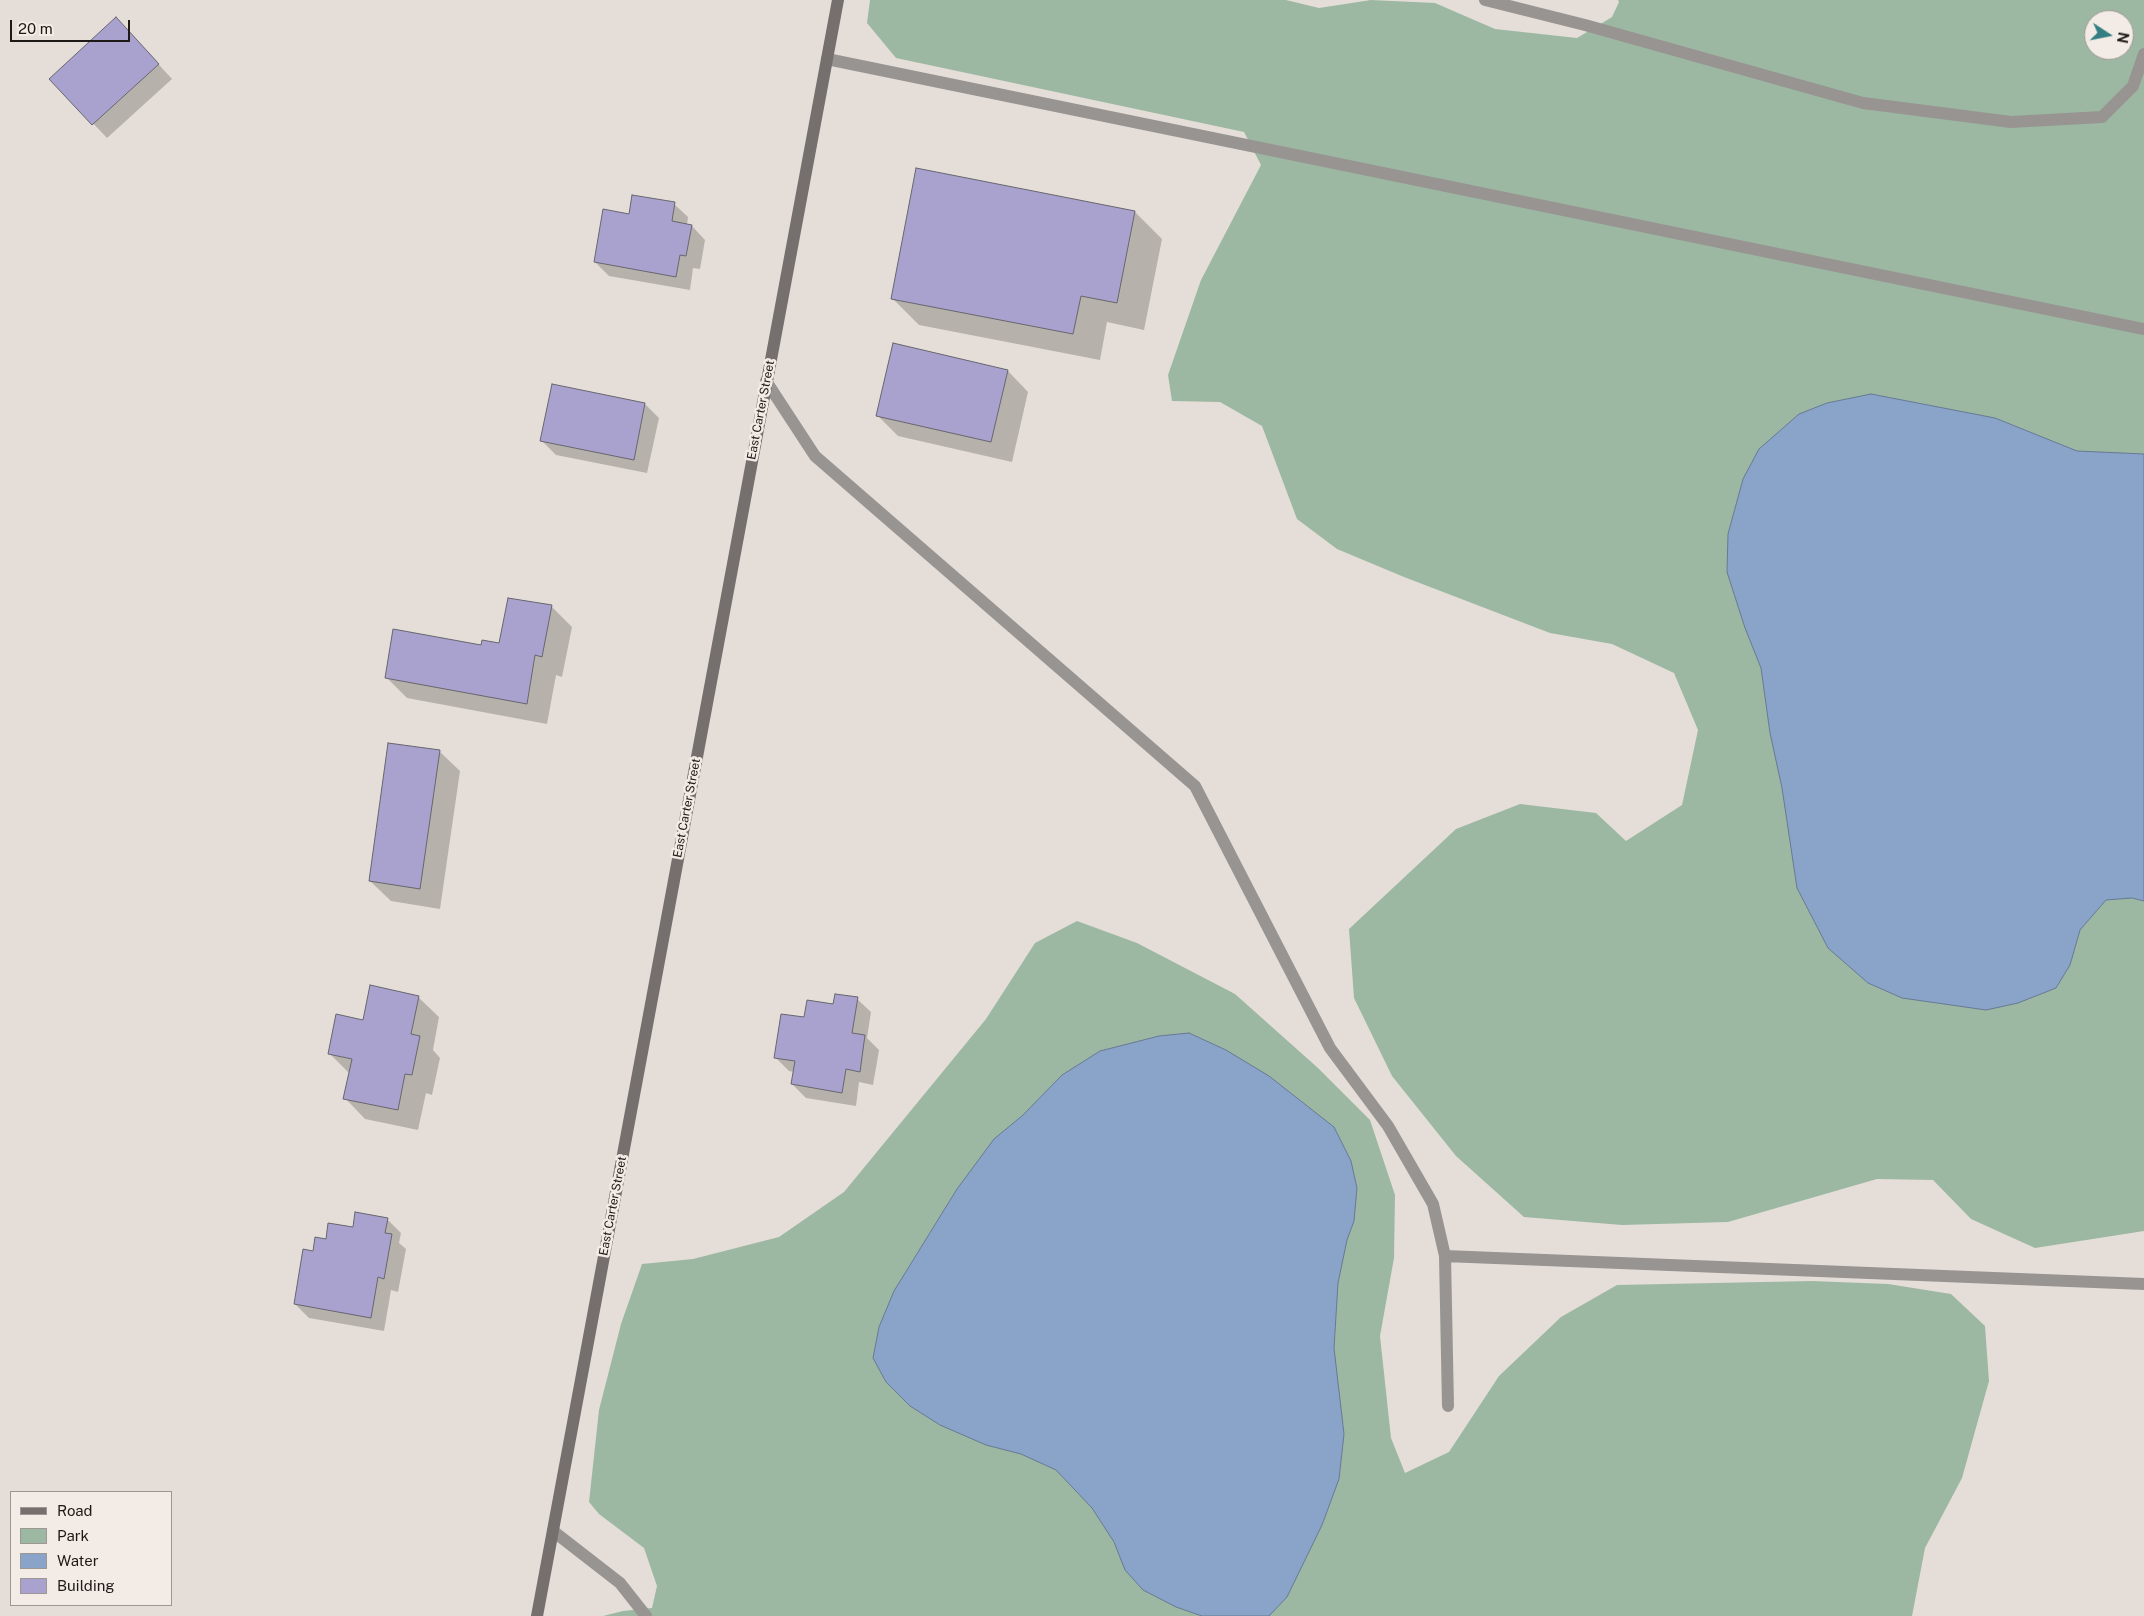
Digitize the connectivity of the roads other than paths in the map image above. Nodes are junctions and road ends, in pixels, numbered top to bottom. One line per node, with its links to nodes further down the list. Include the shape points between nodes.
1 (838, 0): 4 (street, East Carter Street)
2 (1485, 0): 3 (lane, via 1863,103 2011,122 2102,117 2133,86)
3 (2144, 54)
4 (827, 59): 5 (lane); 6 (street, East Carter Street)
5 (2144, 329)
6 (766, 380): 7 (lane, via 815,456 1195,786 1330,1048 1388,1126 1433,1204); 10 (street, East Carter Street)
7 (1444, 1256): 8 (lane); 9 (lane)
8 (2144, 1284)
9 (1448, 1406)
10 (553, 1531): 11 (street, East Carter Street); 12 (lane, via 620,1583)
11 (537, 1616)
12 (646, 1616)

